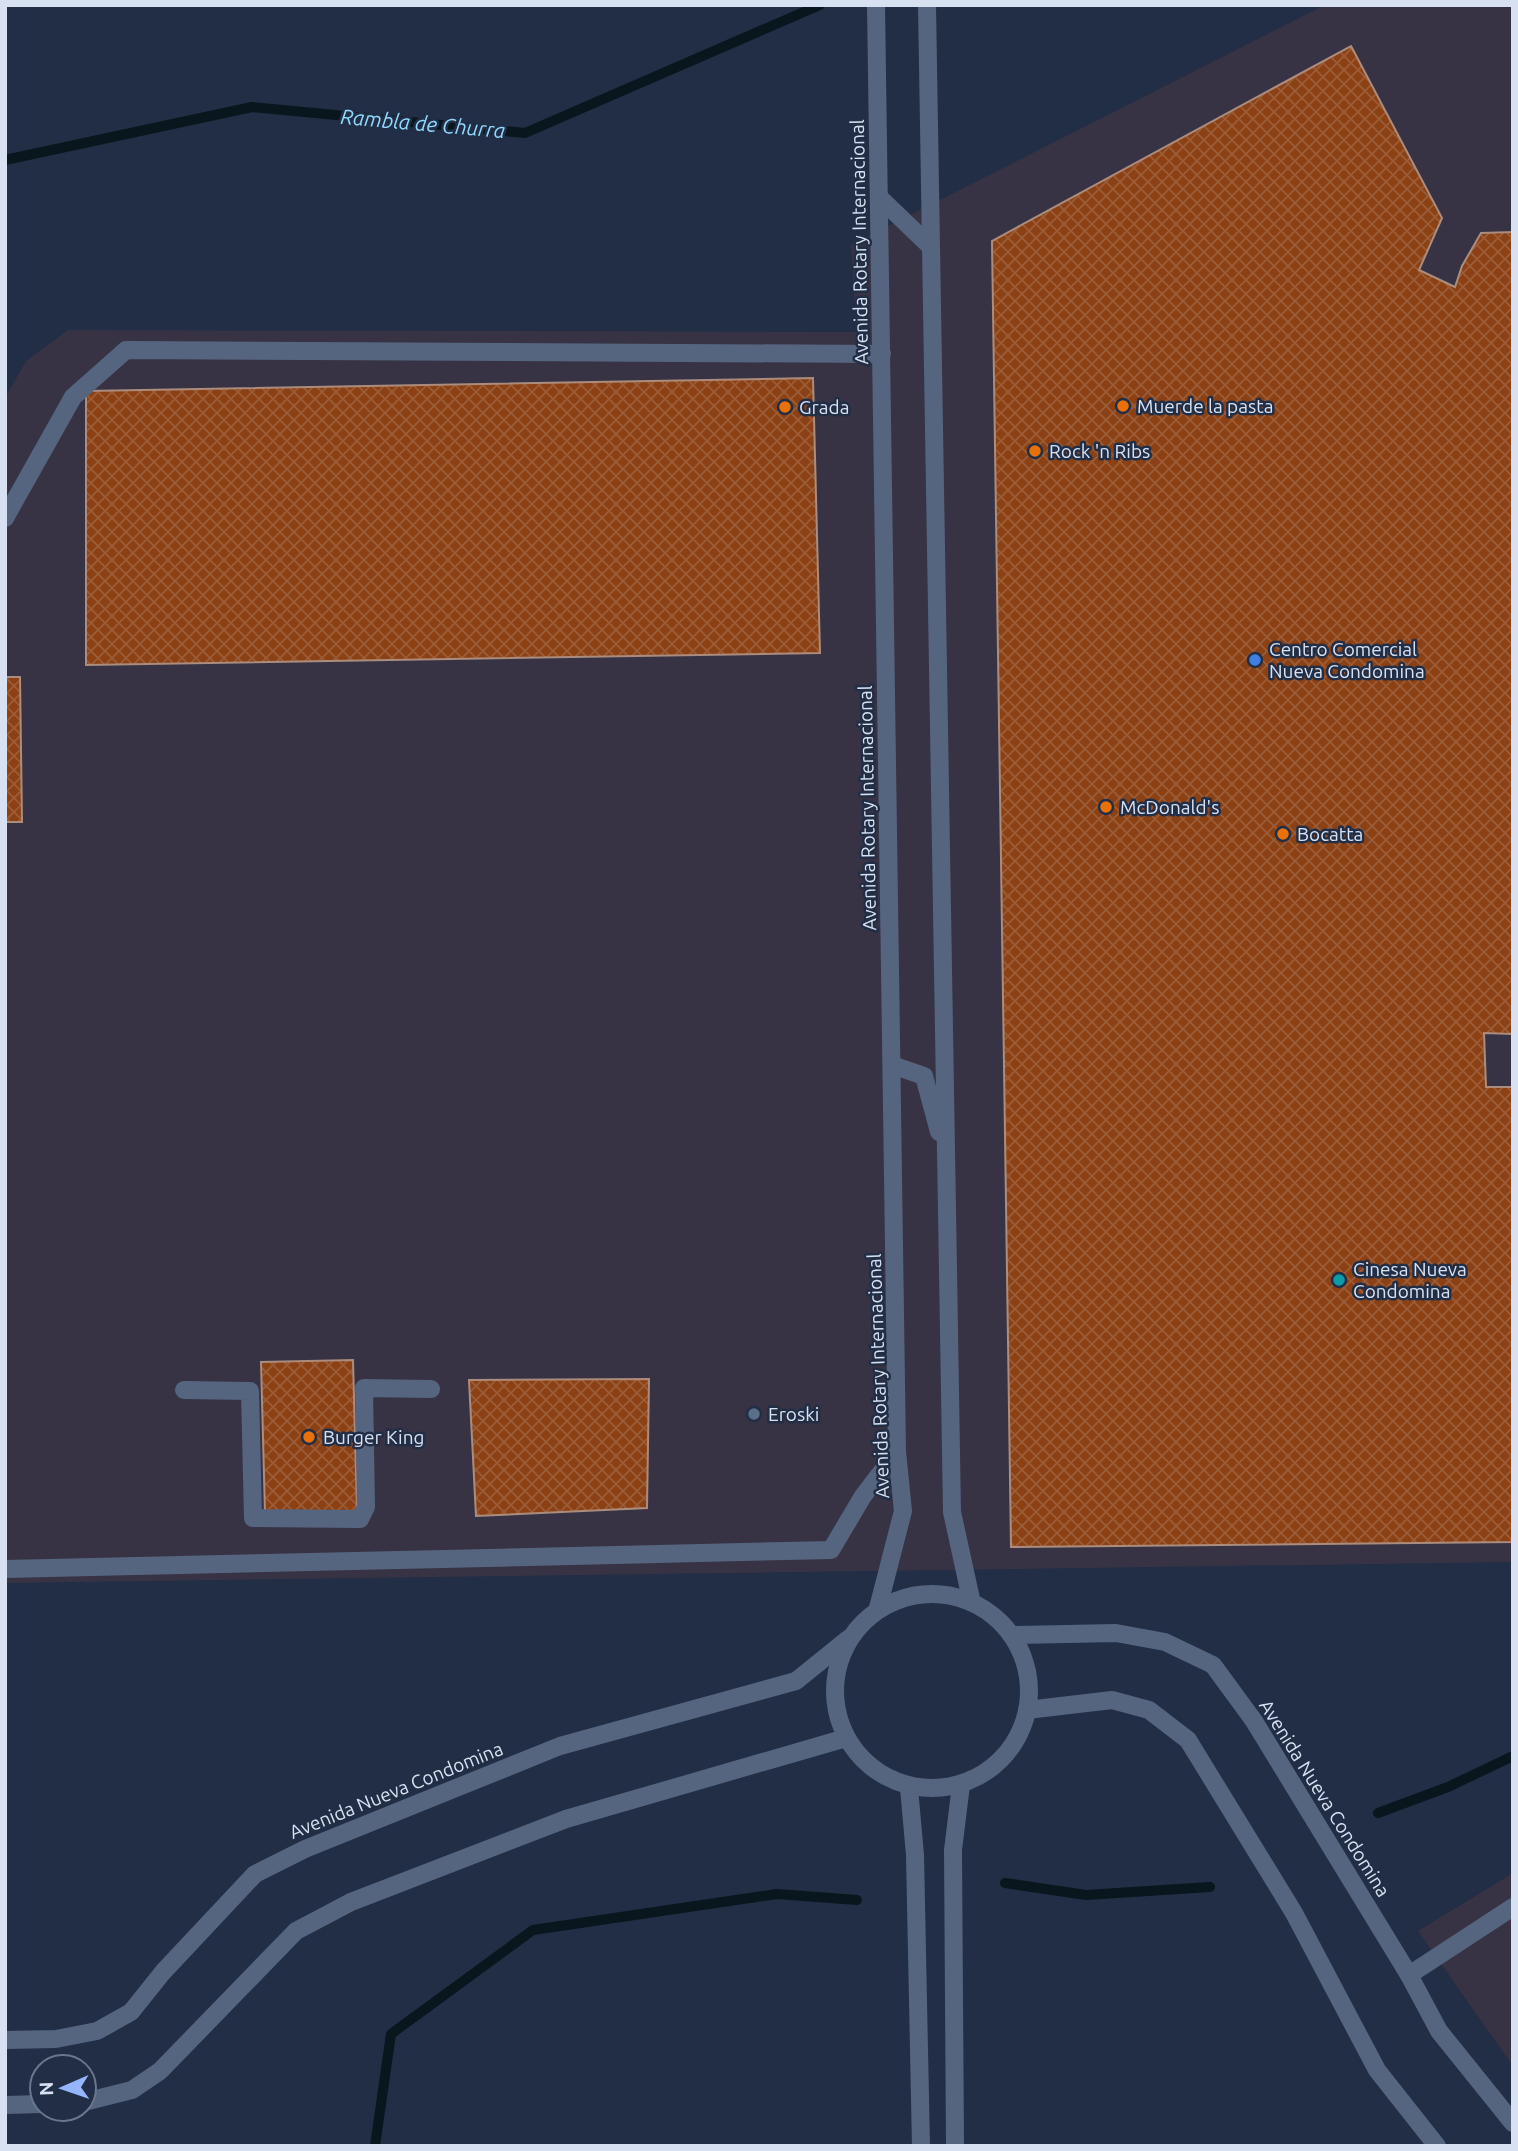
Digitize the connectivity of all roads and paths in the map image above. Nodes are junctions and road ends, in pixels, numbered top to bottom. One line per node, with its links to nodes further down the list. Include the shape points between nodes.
1 (876, 5): 3 (street, Avenida Rotary Internacional)
2 (927, 5): 4 (street)
3 (880, 198): 4 (street); 5 (street, Avenida Rotary Internacional)
4 (931, 247): 8 (street)
5 (882, 354): 6 (street, via 127,350 73,397); 7 (street, Avenida Rotary Internacional)
6 (5, 518)
7 (892, 1065): 8 (street, via 924,1076); 11 (street, Avenida Rotary Internacional)
8 (946, 1156): 13 (street, via 952,1512)
9 (431, 1389): 10 (street, via 364,1388 366,1507 360,1519 253,1518 250,1391)
10 (184, 1390)
11 (897, 1452): 12 (street, via 863,1496 831,1550); 14 (street, Avenida Rotary Internacional, via 903,1511)
12 (5, 1569)
13 (971, 1599): 14 (street, via 923,1592); 15 (street)
14 (878, 1608): 16 (street)
15 (1014, 1635): 17 (street, via 1030,1681); 22 (street, Avenida Nueva Condomina, via 1116,1633 1165,1642 1213,1665 1254,1721)
16 (848, 1639): 18 (street, via 837,1664 835,1705); 23 (street, Avenida Nueva Condomina, via 796,1681 559,1746 305,1849 256,1874 131,2012 97,2031 56,2039)
17 (1027, 1710): 19 (street, via 1009,1752 975,1779); 30 (street, via 1112,1700 1149,1710 1188,1740 1294,1913 1377,2070)
18 (846, 1738): 20 (street, via 864,1762); 24 (street, via 566,1819 351,1902 296,1931 160,2071 132,2091)
19 (961, 1784): 20 (street); 29 (street, via 953,1850)
20 (909, 1788): 28 (street, via 915,1854)
21 (1513, 1907): 22 (street)
22 (1409, 1975): 27 (street, Avenida Nueva Condomina, via 1439,2031)
23 (5, 2040)
24 (98, 2099)
25 (28, 2104): 26 (street)
26 (5, 2105)
27 (1513, 2123)
28 (921, 2146)
29 (955, 2146)
30 (1437, 2146)

